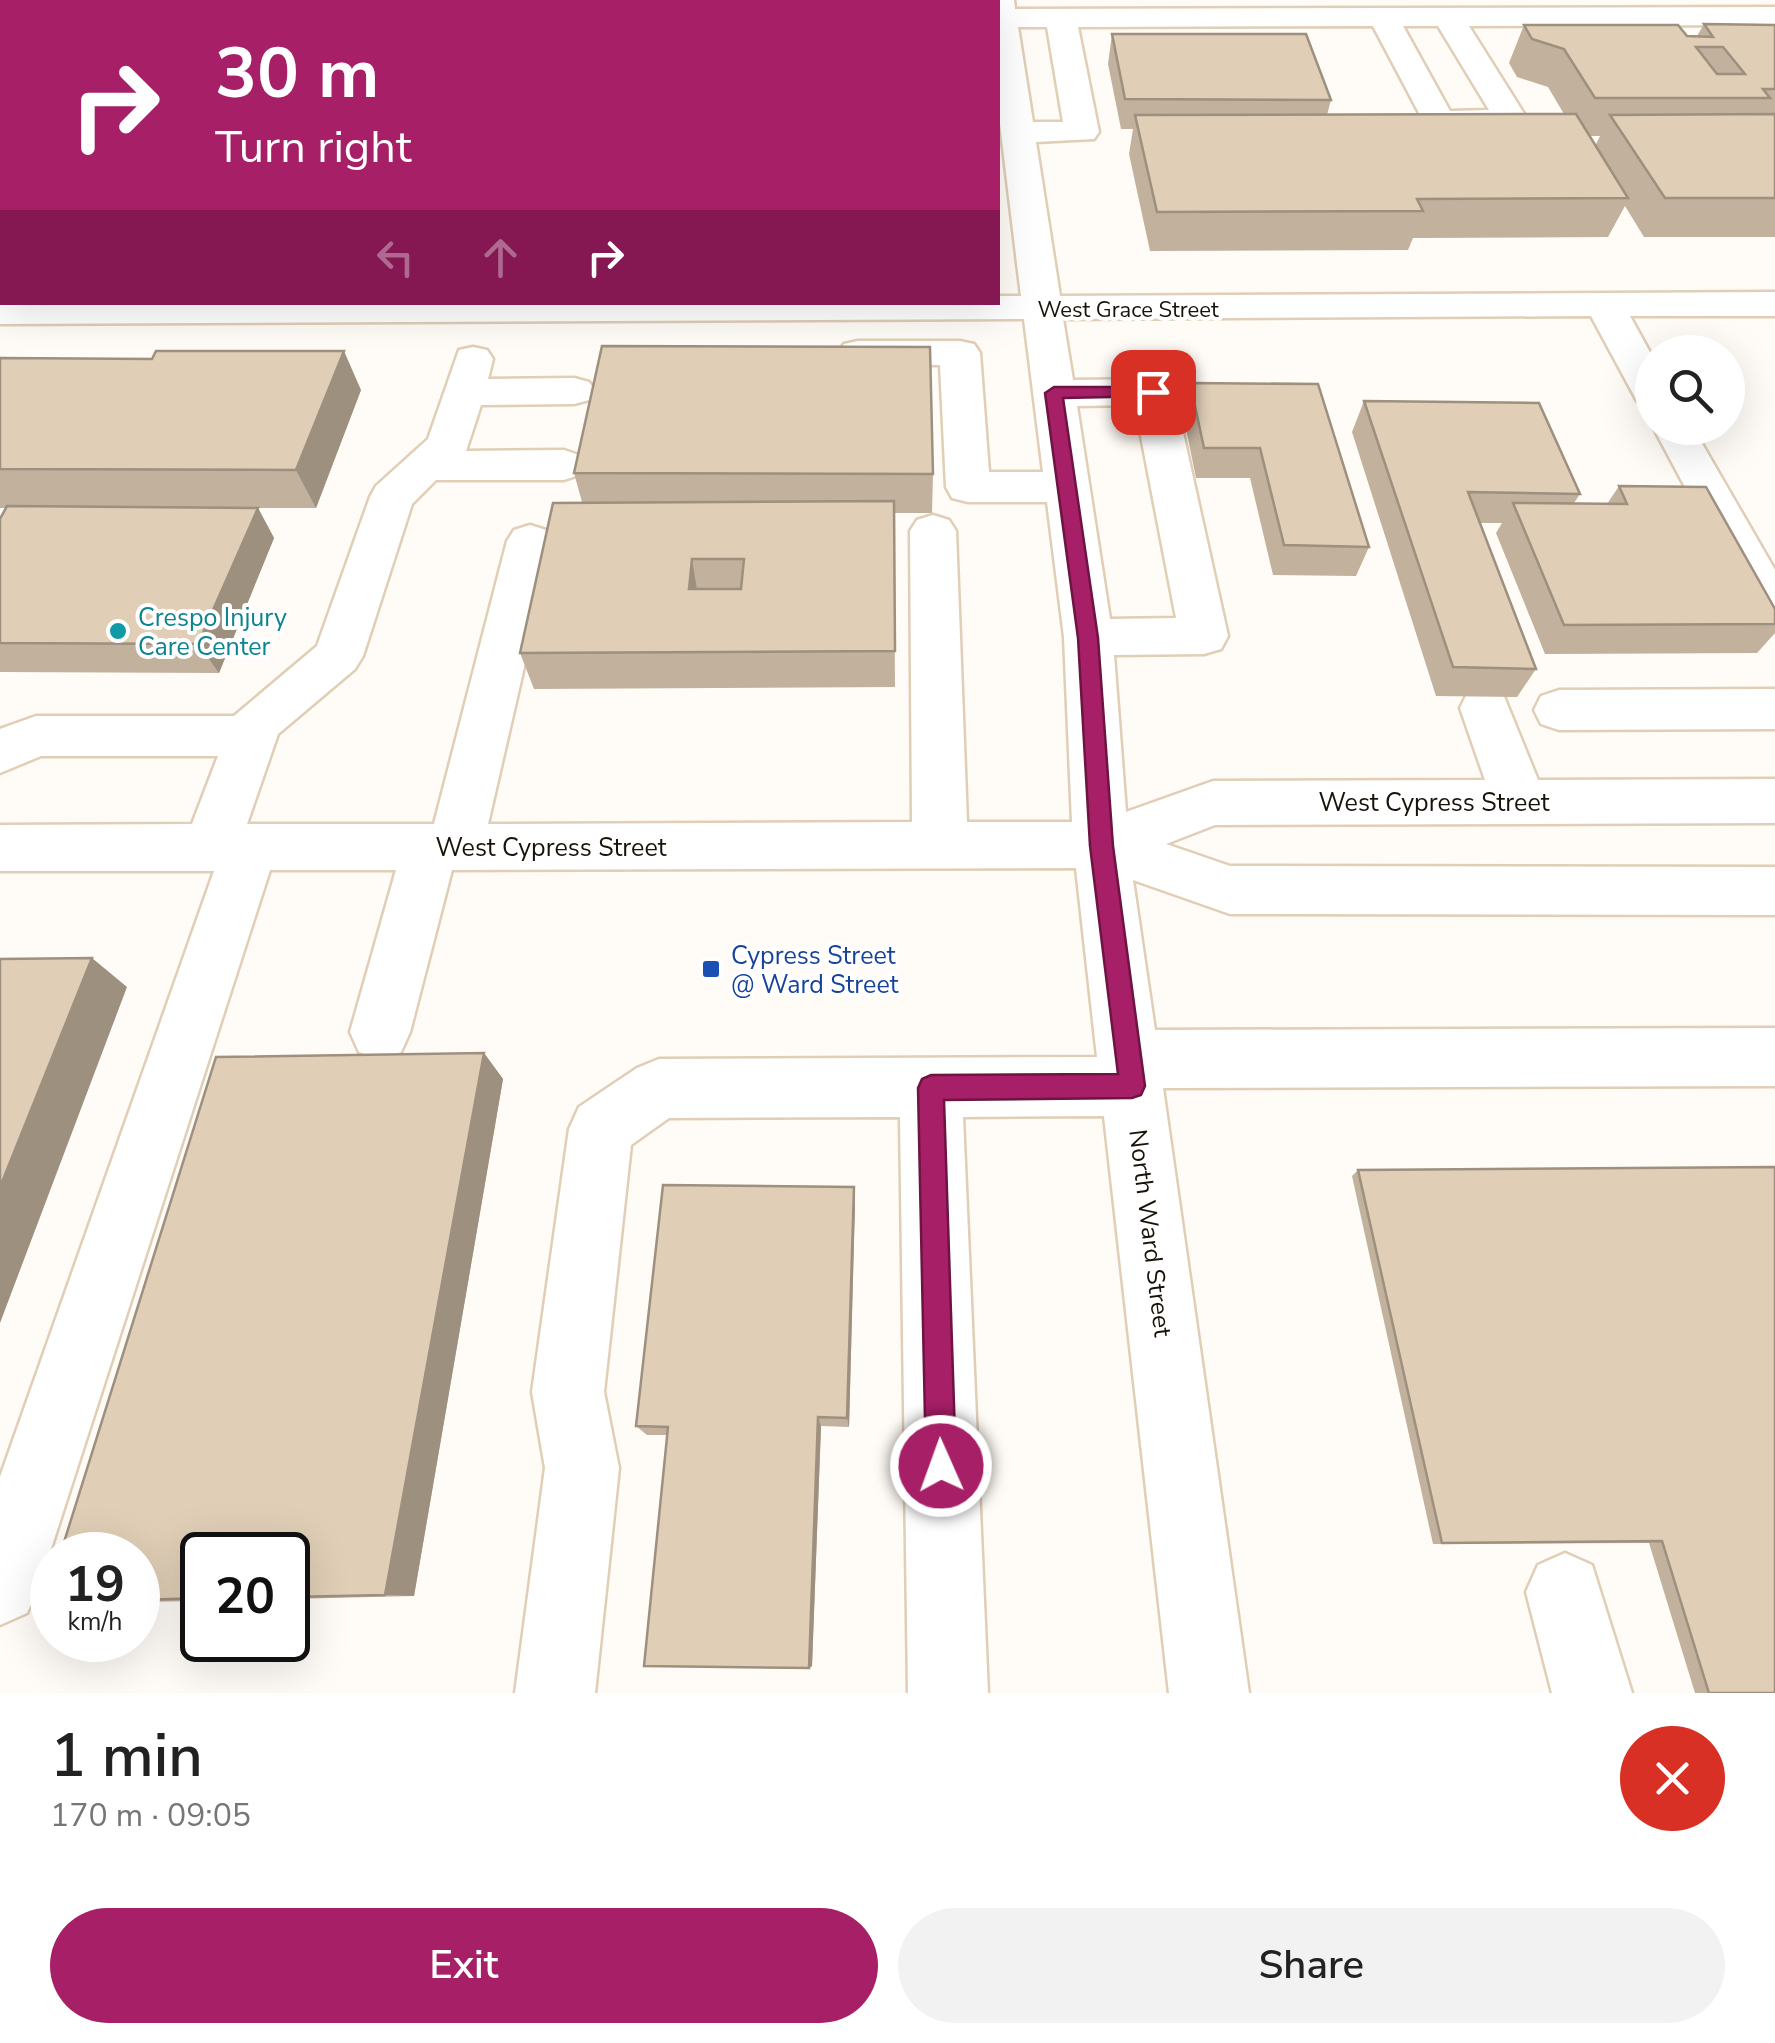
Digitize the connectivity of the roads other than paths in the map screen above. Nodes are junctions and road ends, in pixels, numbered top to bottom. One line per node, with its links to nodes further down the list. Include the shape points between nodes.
1 (1207, 9): 8 (street); 9 (street)
2 (1303, 9): 5 (street); 8 (street)
3 (1000, 12): 9 (street)
4 (1775, 16): 6 (street)
5 (1383, 17): 6 (street); 6 (street, via 1439,122 1511,120)
6 (1448, 17)
7 (1000, 18): 10 (street, North Ward Street)
8 (1250, 18): 9 (street, via 1260,43)
9 (1064, 20): 10 (street, via 1082,132)
10 (1018, 132): 11 (street, North Ward Street)
11 (1016, 252): 18 (street, North Ward Street)
12 (1604, 305): 18 (street, West Grace Street); 20 (street, West Grace Street); 23 (street)
13 (532, 306): 16 (street, West Grace Street, via 358,327); 17 (street, West Grace Street)
14 (736, 306): 17 (street, West Grace Street); 18 (street, West Grace Street)
15 (86, 307): 16 (street, West Grace Street); 19 (street, West Grace Street)
16 (272, 307)
17 (644, 310): 22 (street)
18 (1042, 310): 24 (street, North Ward Street)
19 (0, 312)
20 (1762, 314)
21 (822, 353): 24 (street, via 960,352)
22 (643, 354)
23 (1635, 361)
24 (1015, 370): 29 (street, North Ward Street); 29 (street, via 968,487); 33 (street, via 1153,392 1204,636)
25 (574, 391): 28 (street, via 468,376 448,445)
26 (1682, 445): 32 (street)
27 (564, 465): 28 (street)
28 (424, 466): 37 (street, via 392,496 338,656 256,724)
29 (1067, 487): 33 (street, North Ward Street)
30 (934, 531): 41 (street)
31 (530, 540): 43 (street)
32 (1775, 612)
33 (1088, 638): 42 (street, North Ward Street)
34 (1485, 708): 40 (street)
35 (1775, 709): 36 (street)
36 (1560, 710)
37 (252, 736): 38 (street); 45 (street)
38 (18, 744)
39 (1775, 801): 40 (street, West Cypress Street)
40 (1520, 802): 42 (street, West Cypress Street, via 1213,803)
41 (940, 845): 42 (street, West Cypress Street); 43 (street, West Cypress Street)
42 (1101, 846): 46 (street, West Cypress Street, via 1230,890); 49 (street, North Ward Street)
43 (442, 847): 45 (street, West Cypress Street); 47 (street)
44 (0, 848): 45 (street, West Cypress Street)
45 (230, 848): 51 (street)
46 (1775, 891)
47 (380, 1032)
48 (1775, 1057): 49 (street)
49 (1130, 1073): 50 (street); 55 (street, North Ward Street)
50 (931, 1088): 53 (street, via 659,1089 601,1129 568,1392 582,1468); 54 (street)
51 (0, 1586)
52 (1565, 1592): 56 (street)
53 (555, 1693)
54 (948, 1693)
55 (1209, 1693)
56 (1592, 1693)

